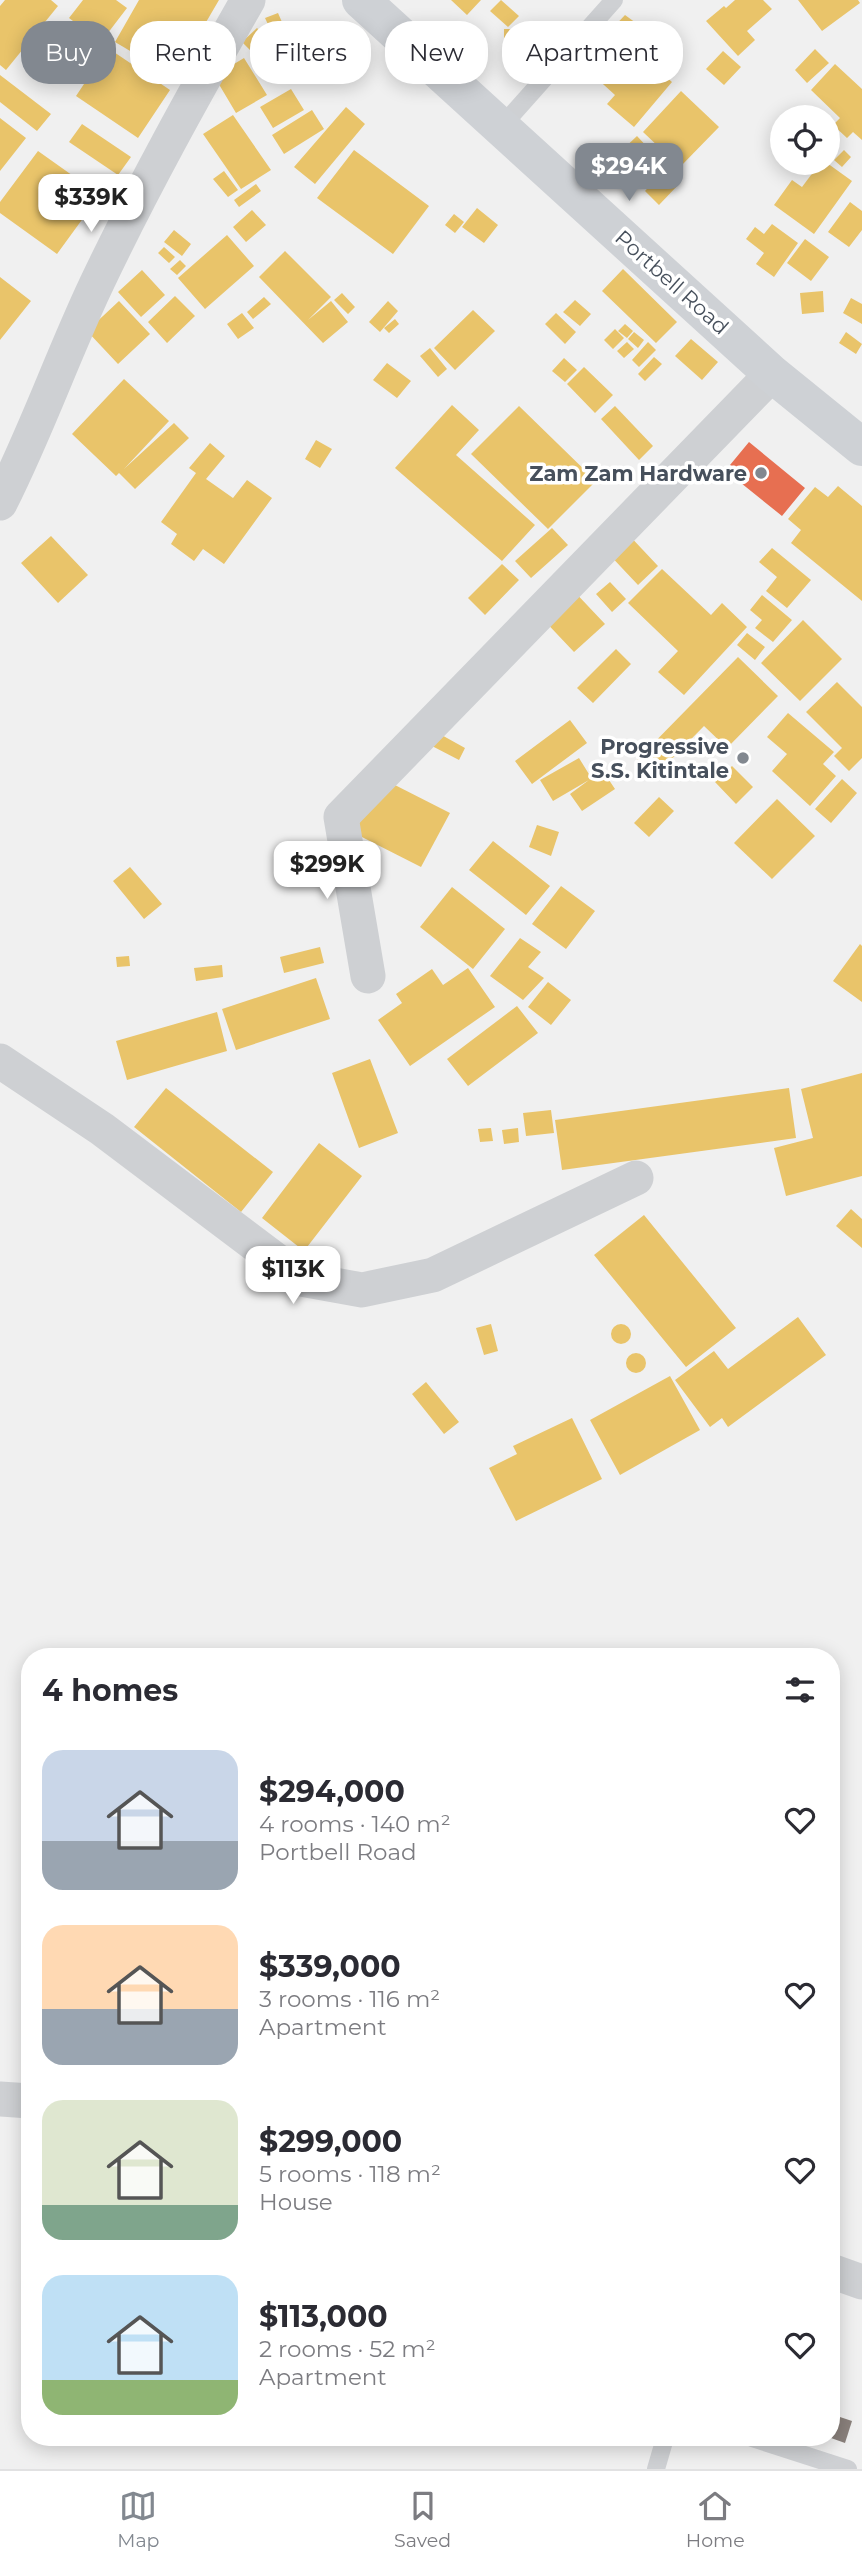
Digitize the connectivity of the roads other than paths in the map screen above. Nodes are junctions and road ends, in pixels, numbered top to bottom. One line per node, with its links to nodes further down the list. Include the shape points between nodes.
1 (248, 0): 7 (street, via 188,105 96,285)
2 (361, 0): 4 (main road, Portbell Road)
3 (614, 0): 4 (lane)
4 (502, 127): 5 (main road, Portbell Road)
5 (772, 374): 6 (main road, Portbell Road); 8 (street, via 341,817)
6 (862, 447)
7 (0, 503)
8 (368, 976)
9 (0, 1061): 10 (street, via 103,1129 301,1279 362,1290 433,1275)
10 (636, 1178)
11 (0, 2099): 12 (street)
12 (21, 2100)
13 (840, 2274): 14 (street)
14 (862, 2282)
15 (663, 2446): 17 (lane)
16 (777, 2446): 18 (lane)
17 (656, 2469)
18 (848, 2469)

